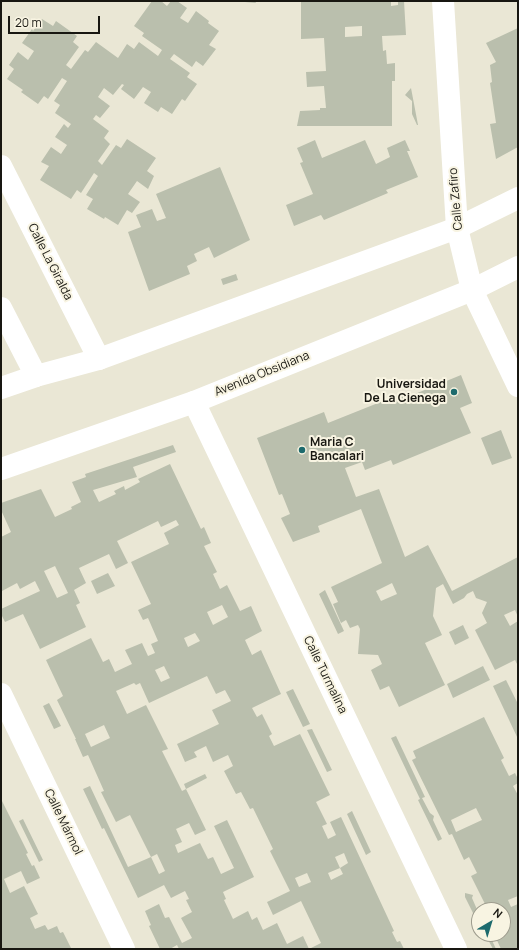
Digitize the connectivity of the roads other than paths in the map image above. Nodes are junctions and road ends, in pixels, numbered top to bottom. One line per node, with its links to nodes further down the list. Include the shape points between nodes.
1 (443, 1): 4 (street, Calle Zafiro)
2 (1, 166): 8 (street, Calle La Giralda)
3 (518, 198): 4 (street)
4 (458, 228): 6 (street, Calle Zafiro); 8 (street)
5 (518, 267): 6 (street, Avenida Obsidiana)
6 (472, 290): 10 (street, Calle Zafiro); 12 (street, Avenida Obsidiana)
7 (1, 308): 9 (street)
8 (99, 359): 9 (street)
9 (36, 376): 11 (street)
10 (518, 386)
11 (1, 388)
12 (194, 402): 13 (street, Avenida Obsidiana); 16 (street, Calle Turmalina)
13 (1, 469)
14 (1, 694): 15 (street, Calle Mármol)
15 (124, 949)
16 (456, 949)

